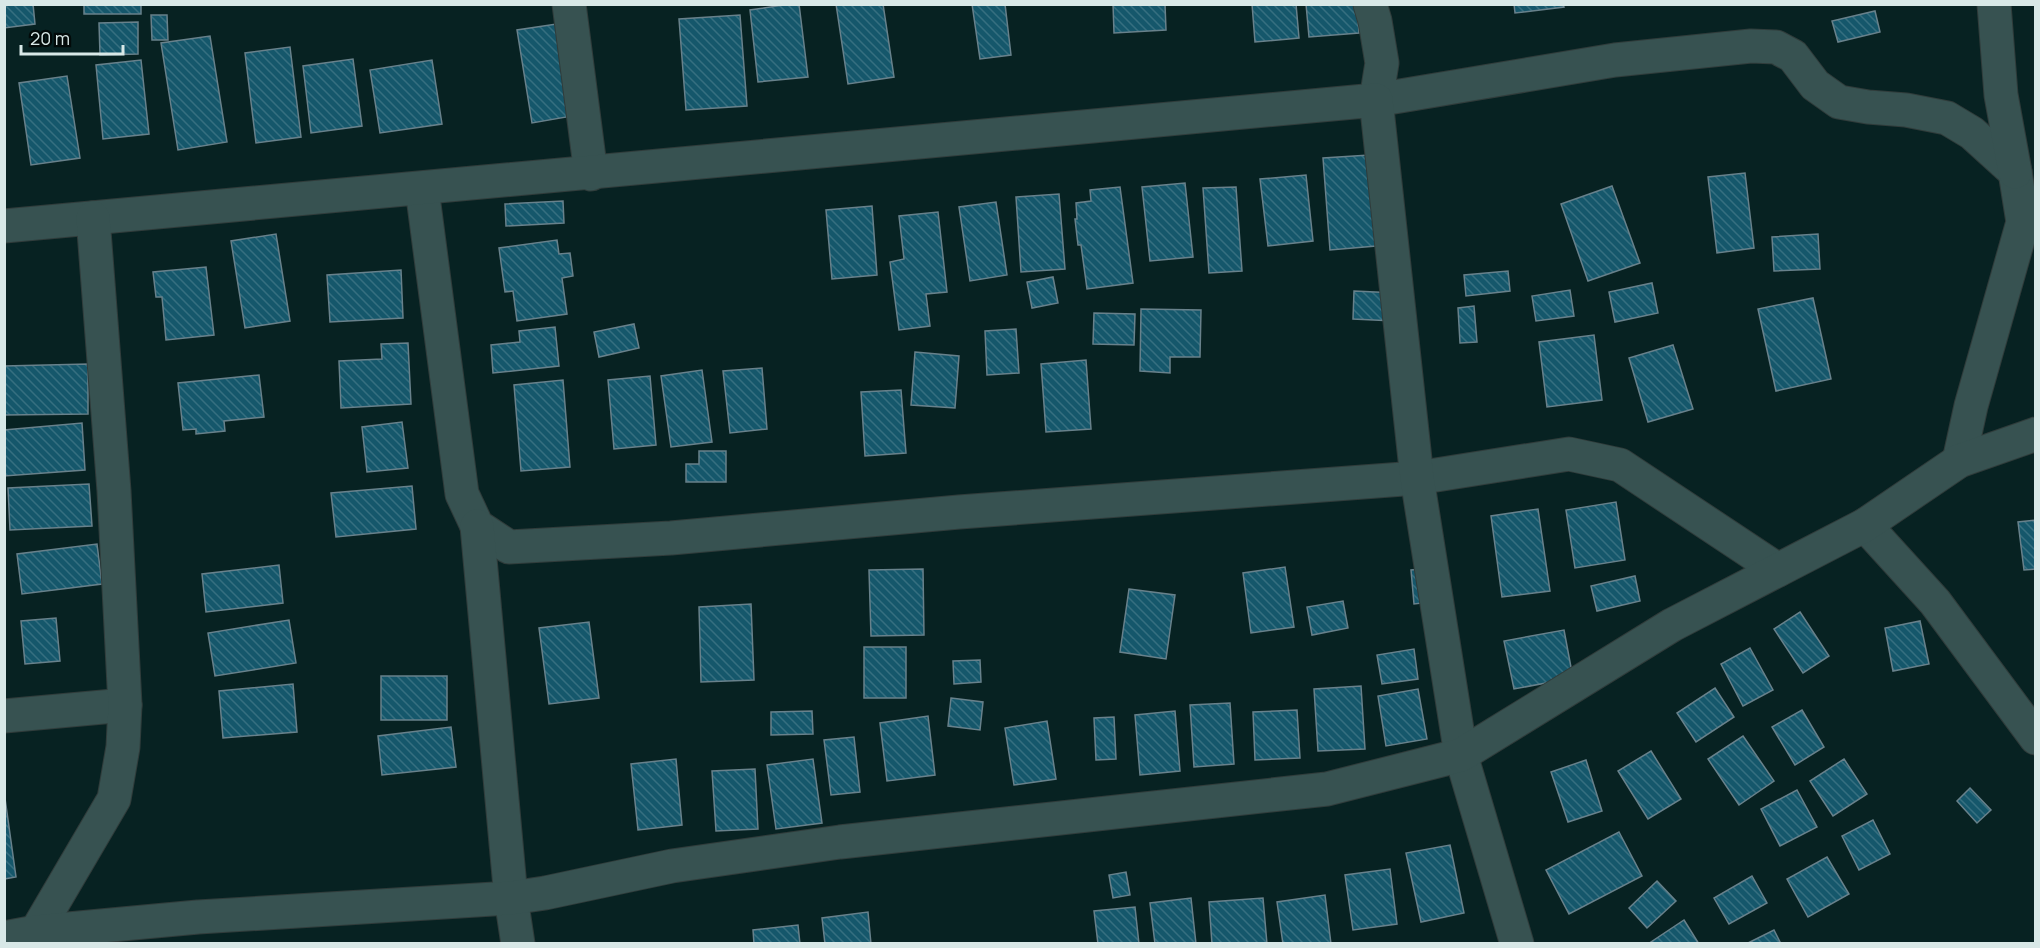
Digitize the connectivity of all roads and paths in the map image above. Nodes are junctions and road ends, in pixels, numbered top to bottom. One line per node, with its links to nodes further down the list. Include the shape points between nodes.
1 (569, 4): 6 (street)
2 (1370, 4): 4 (street, via 1382,63)
3 (1994, 4): 5 (street, via 2001,95)
4 (1376, 100): 5 (street, via 1615,60 1750,46 1776,47 1793,56 1815,85 1839,102 1947,118 1972,133); 6 (street); 13 (street)
5 (2014, 172): 8 (street)
6 (591, 174): 7 (street)
7 (422, 189): 9 (street); 15 (street, via 462,494)
8 (2029, 215): 12 (street, via 1971,406)
9 (93, 218): 10 (street); 17 (street, via 114,491)
10 (4, 226)
11 (2036, 434): 12 (street)
12 (1959, 461): 14 (street)
13 (1417, 478): 15 (street, via 671,538 509,547); 16 (street, via 1569,454 1620,465); 20 (street)
14 (1865, 525): 16 (street); 19 (street, via 1935,602)
15 (477, 526): 21 (street)
16 (1778, 570): 20 (street, via 1672,625)
17 (124, 705): 18 (street); 22 (street, via 123,747 114,799)
18 (4, 716)
19 (2036, 738)
20 (1461, 755): 21 (street, via 1327,789 840,842 672,866); 25 (street)
21 (511, 898): 22 (street, via 198,917); 24 (street)
22 (36, 932): 23 (street)
23 (4, 938)
24 (518, 944)
25 (1517, 944)

